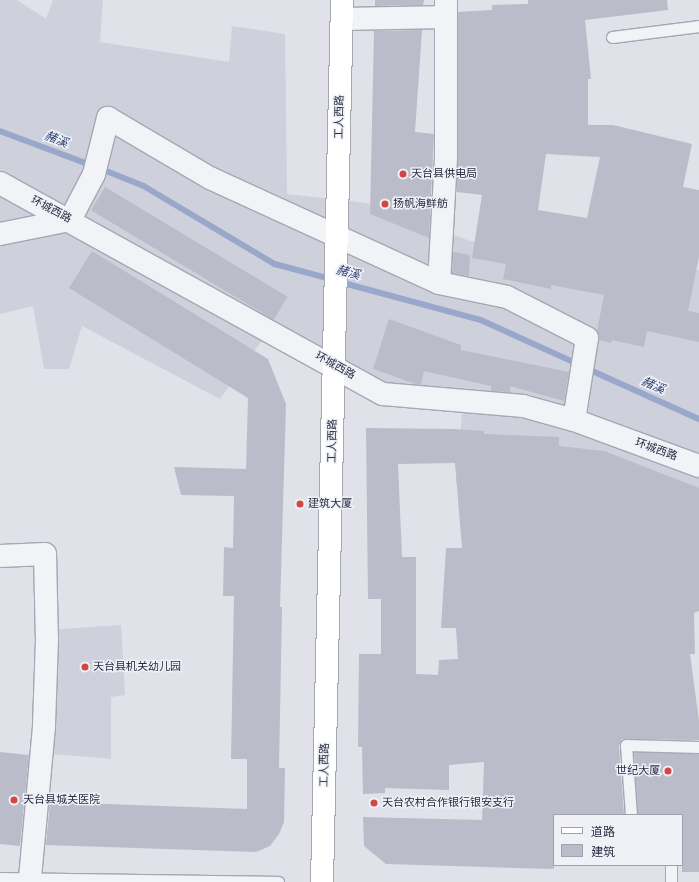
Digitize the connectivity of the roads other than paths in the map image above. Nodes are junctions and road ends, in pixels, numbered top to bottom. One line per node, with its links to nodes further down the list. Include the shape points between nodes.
1 (446, 9): 2 (street); 9 (street, via 446,158)
2 (342, 10): 8 (main road, 工人西路)
3 (699, 26): 4 (lane)
4 (612, 37)
5 (0, 183): 6 (street, 环城西路)
6 (70, 220): 7 (street); 8 (street, via 94,174 108,118 210,178); 10 (street, 环城西路)
7 (0, 234)
8 (337, 235): 9 (street); 10 (main road, 工人西路)
9 (439, 283): 11 (street, via 507,297 587,338)
10 (334, 366): 11 (street, 环城西路, via 383,394 523,406); 20 (main road, 工人西路)
11 (574, 420): 12 (street, 环城西路)
12 (699, 466)
13 (0, 556): 18 (street, via 45,554 47,639 44,727)
14 (699, 747): 15 (lane, via 626,745)
15 (631, 814)
16 (671, 866): 21 (lane)
17 (0, 878): 18 (lane)
18 (30, 879): 19 (lane)
19 (278, 882)
20 (322, 882)
21 (671, 882)

